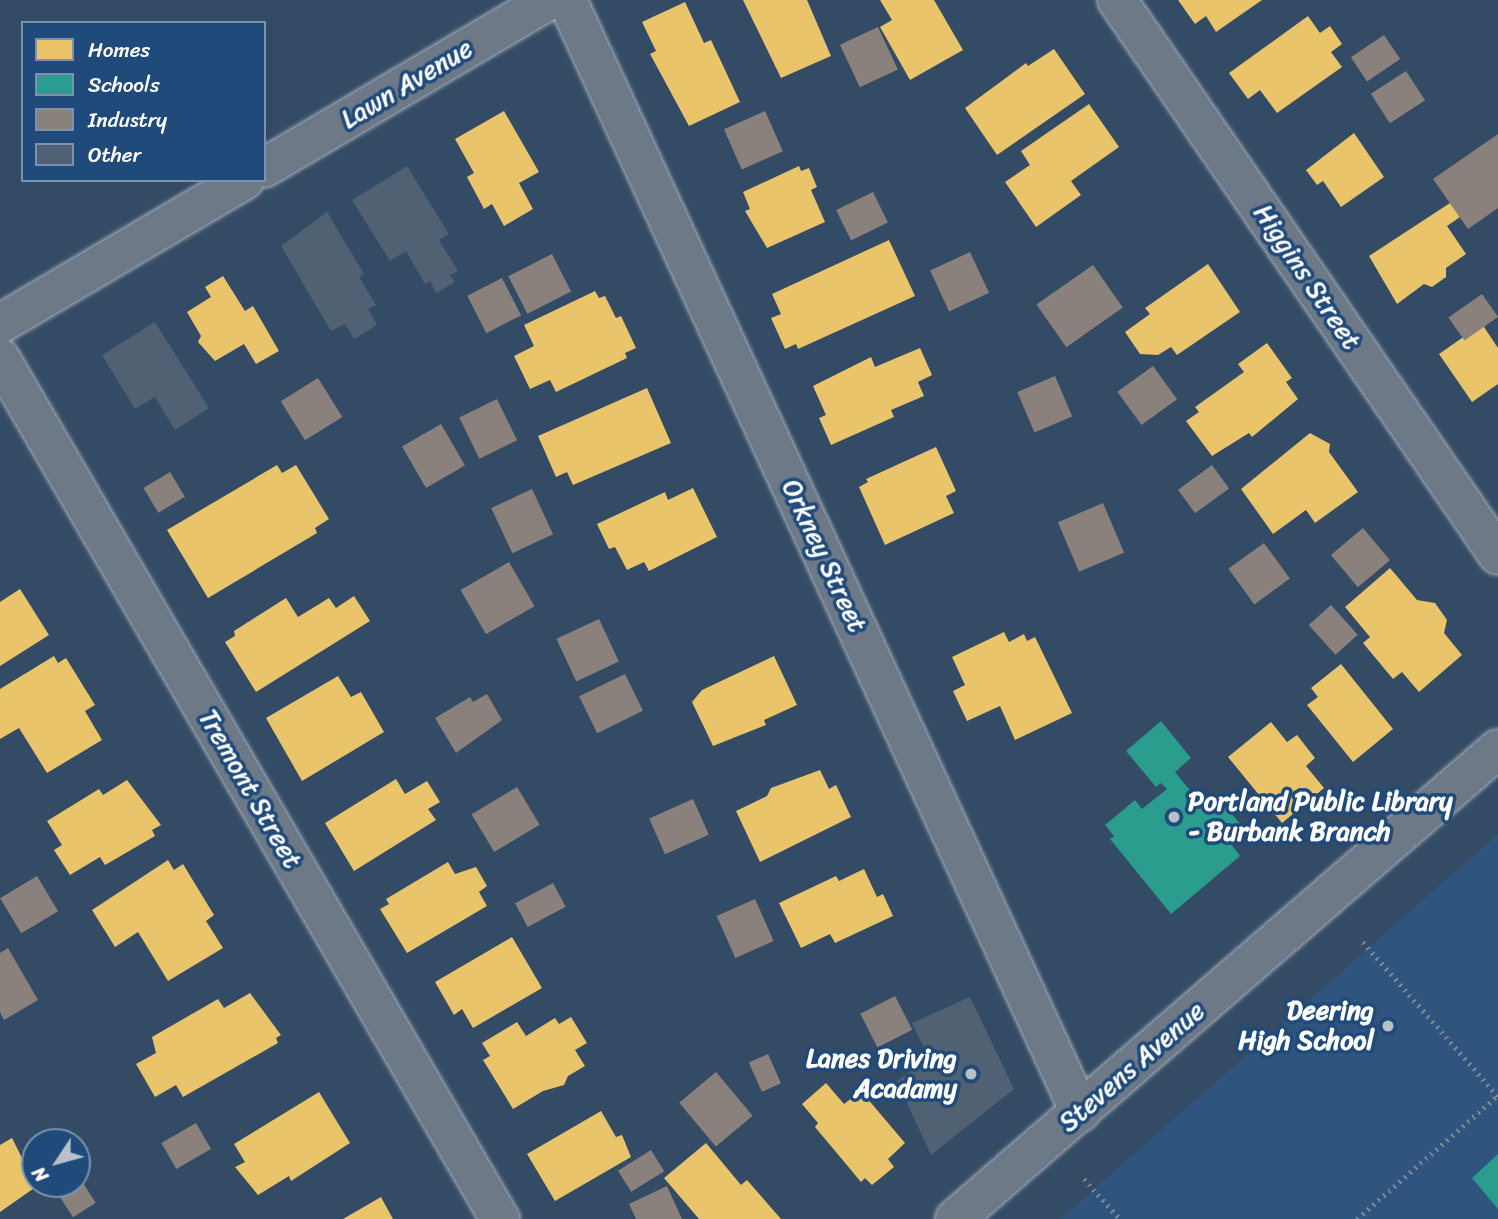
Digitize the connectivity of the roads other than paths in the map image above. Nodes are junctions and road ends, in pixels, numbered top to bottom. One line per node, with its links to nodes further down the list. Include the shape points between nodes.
1 (549, 0): 4 (street, Lawn Avenue)
2 (568, 0): 10 (street, Orkney Street)
3 (1117, 0): 8 (street, Higgins Street)
4 (266, 167)
5 (241, 182): 6 (street)
6 (0, 324)
7 (0, 358): 11 (street, Tremont Street)
8 (1498, 555)
9 (1498, 749): 10 (street, Stevens Avenue)
10 (1080, 1112): 12 (street, Stevens Avenue)
11 (500, 1219)
12 (955, 1219)

